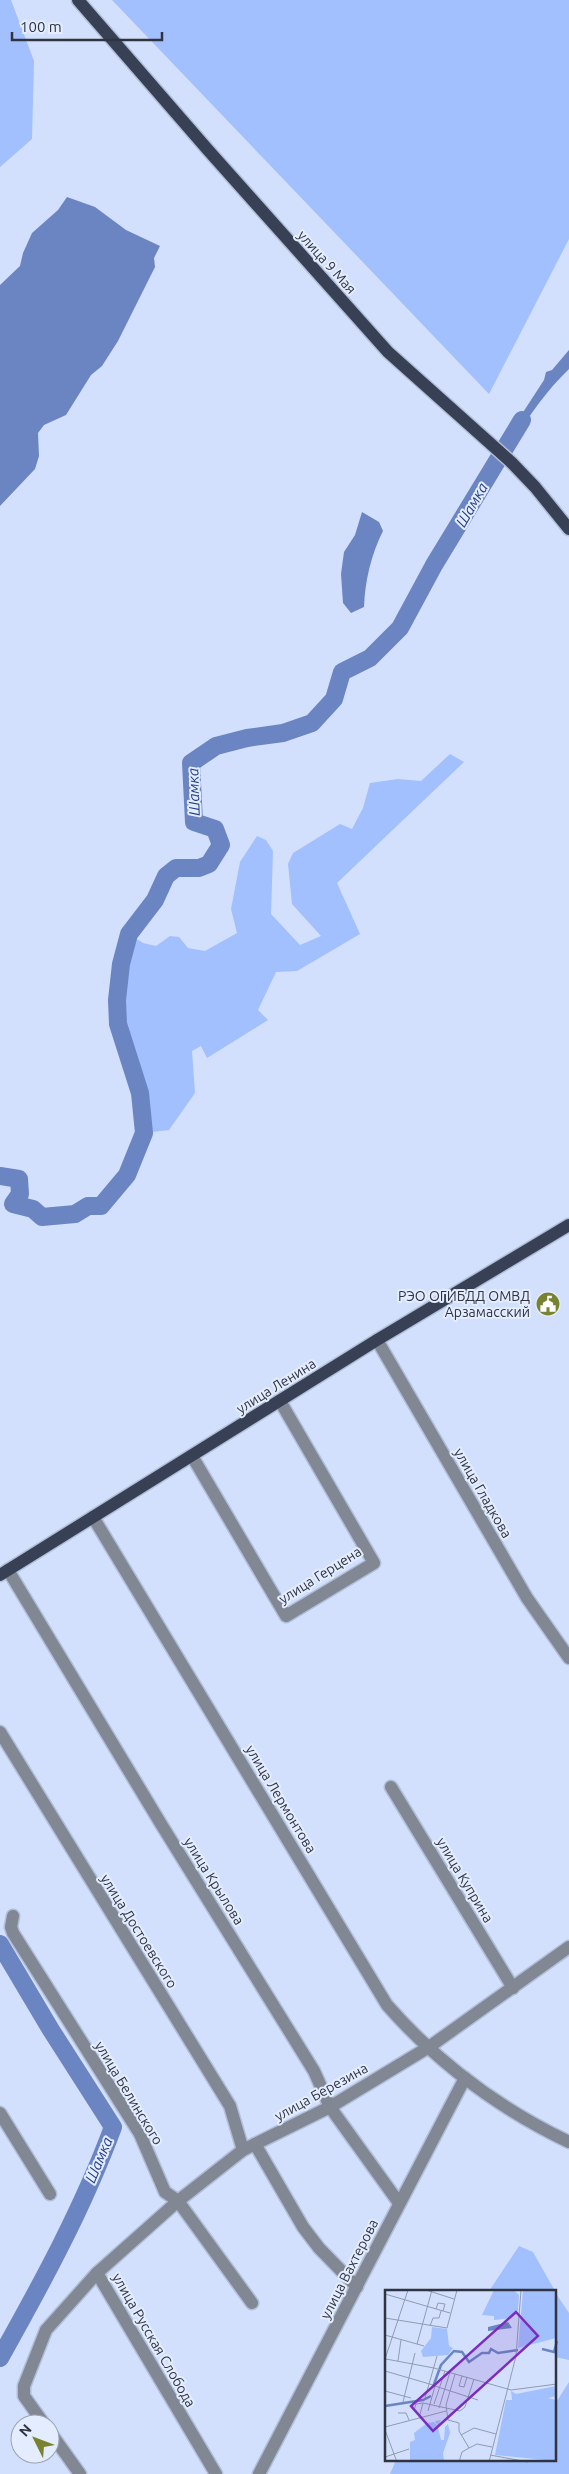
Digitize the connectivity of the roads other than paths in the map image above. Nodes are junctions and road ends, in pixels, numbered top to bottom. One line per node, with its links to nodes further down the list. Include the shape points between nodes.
1 (78, 0): 2 (main road, улица 9 Мая, via 388,352 488,440 535,487)
2 (569, 529)
3 (569, 1224): 4 (main road, улица Ленина)
4 (377, 1340): 5 (main road, улица Ленина); 9 (street, улица Гладкова, via 527,1598)
5 (280, 1401): 6 (main road, улица Ленина); 6 (street, улица Герцена, via 374,1563 286,1616)
6 (192, 1456): 7 (main road, улица Ленина)
7 (93, 1518): 8 (main road, улица Ленина); 15 (street, улица Лермонтова, via 387,2005)
8 (4, 1572): 17 (street, улица Крылова, via 314,2071)
9 (569, 1658)
10 (0, 1732): 21 (street, улица Достоевского, via 230,2106)
11 (391, 1787): 14 (street, улица Куприна)
12 (10, 1924): 23 (street, улица Белинского, via 140,2134 165,2192)
13 (569, 1947): 14 (street, улица Березина)
14 (513, 1988): 15 (street, улица Березина)
15 (429, 2047): 16 (street, улица Лермонтова); 17 (street, улица Березина)
16 (465, 2078): 19 (street, улица Лермонтова, via 486,2095); 24 (street, улица Вахтерова)
17 (330, 2107): 20 (street, улица Березина); 24 (street, улица Крылова)
18 (0, 2113): 22 (street)
19 (569, 2142)
20 (255, 2144): 21 (street, улица Березина); 26 (street, via 303,2227)
21 (243, 2150): 23 (street, улица Березина)
22 (50, 2194)
23 (178, 2201): 25 (street, улица Березина); 27 (street, улица Белинского)
24 (399, 2203): 26 (street, улица Вахтерова)
25 (97, 2273): 28 (street, улица Русская Слобода, via 46,2330 24,2386 24,2396); 31 (street, улица Русская Слобода)
26 (357, 2287): 32 (street, улица Вахтерова)
27 (252, 2302)
28 (37, 2414)
29 (60, 2446): 30 (street)
30 (80, 2474)
31 (216, 2474)
32 (259, 2474)

